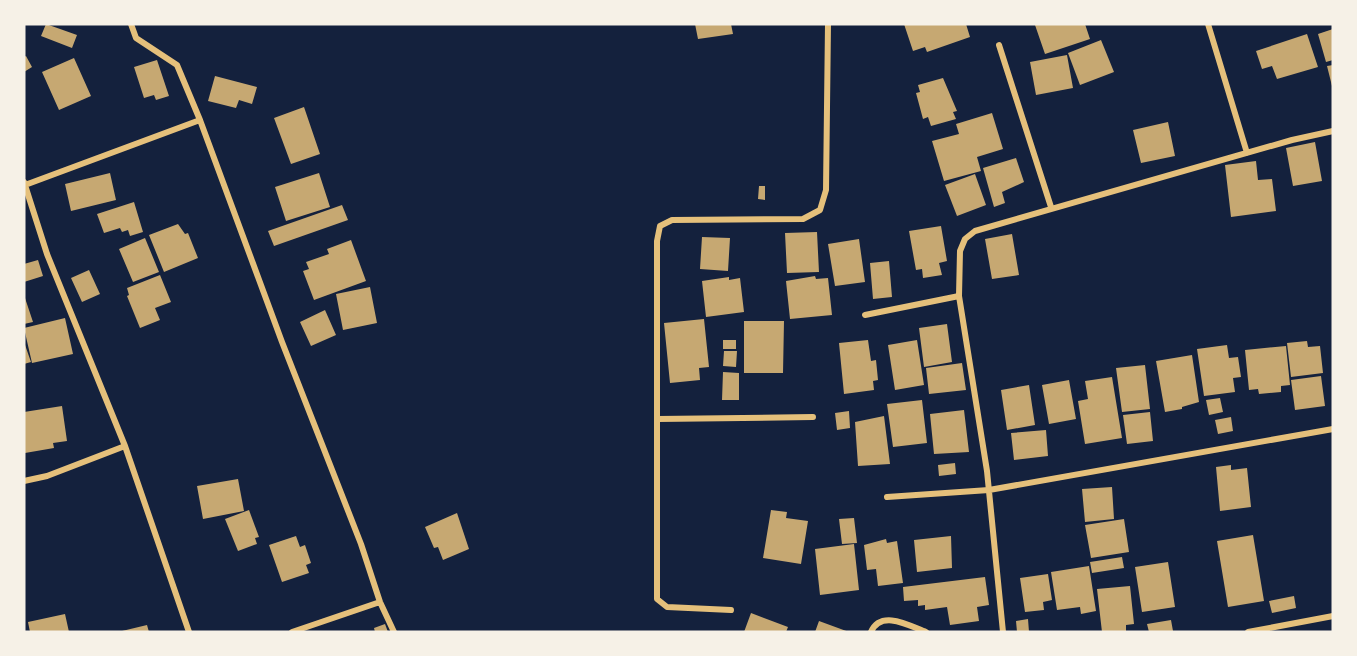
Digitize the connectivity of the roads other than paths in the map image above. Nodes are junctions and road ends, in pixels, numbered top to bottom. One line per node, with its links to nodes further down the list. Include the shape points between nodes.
1 (131, 24): 5 (street, via 136,38 177,65)
2 (828, 24): 13 (street, via 826,190 820,210 803,219 672,220 660,226)
3 (1208, 24): 7 (street)
4 (999, 45): 9 (street)
5 (200, 120): 8 (street); 19 (street)
6 (1333, 131): 7 (street)
7 (1247, 153): 9 (street)
8 (25, 183): 15 (street, via 46,254)
9 (1051, 207): 10 (street, via 975,231 965,240 960,251)
10 (959, 296): 11 (street); 17 (street)
11 (865, 315)
12 (813, 417): 13 (street)
13 (658, 419): 20 (street, via 657,599 667,607)
14 (1333, 429): 17 (street)
15 (125, 446): 16 (street); 22 (street)
16 (24, 481)
17 (988, 490): 18 (street); 27 (street)
18 (887, 497)
19 (380, 602): 23 (street); 24 (street)
20 (731, 610)
21 (1333, 616): 28 (street)
22 (189, 632)
23 (292, 632)
24 (394, 632)
25 (871, 632): 26 (street, via 883,620 894,620)
26 (926, 632)
27 (1003, 632)
28 (1248, 632)

